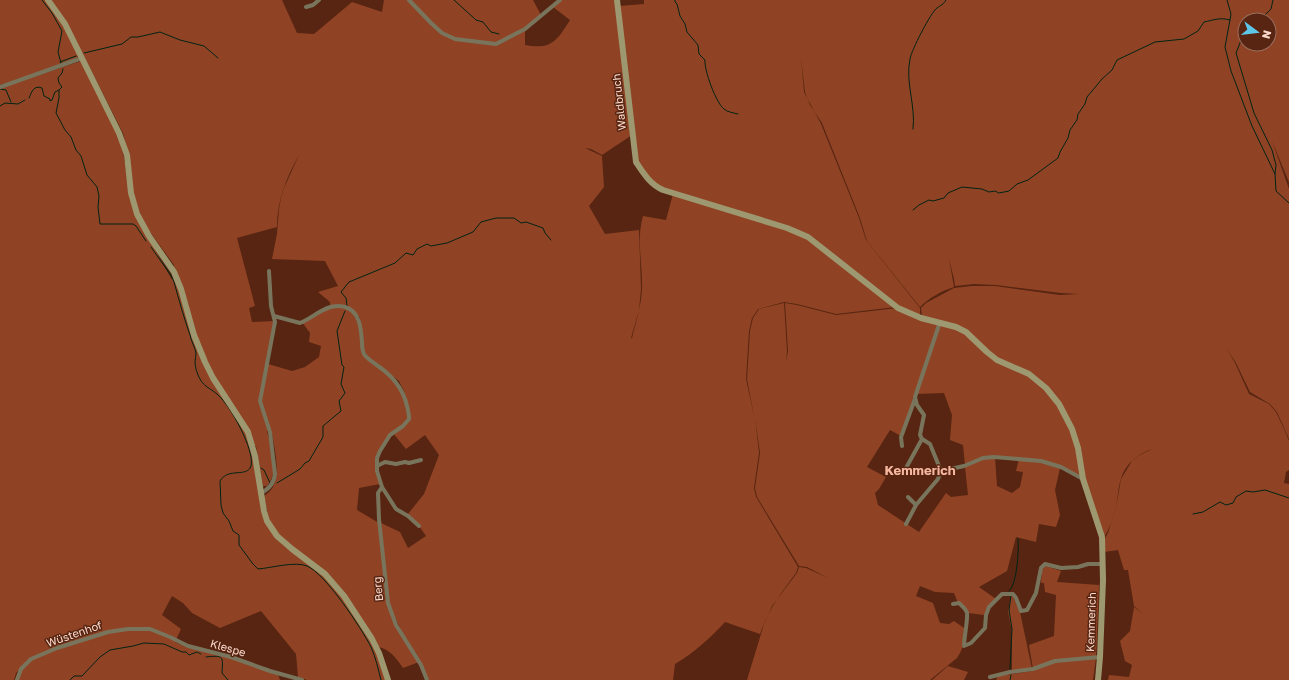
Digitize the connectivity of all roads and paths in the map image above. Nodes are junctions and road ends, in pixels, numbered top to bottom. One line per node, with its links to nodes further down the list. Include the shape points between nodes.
1 (48, 0): 7 (street, via 63,20)
2 (319, 0): 6 (street)
3 (409, 0): 4 (street, via 442,33 455,39 496,44 525,29)
4 (560, 0)
5 (617, 0): 11 (street, Waldbruch, via 636,162 653,184 663,190 787,228 808,237 898,308 921,318)
6 (306, 7)
7 (82, 58): 8 (street); 21 (street, via 120,133 127,155 131,193 137,214 182,289 194,335 213,378 248,432)
8 (0, 87)
9 (269, 270): 10 (street)
10 (274, 316): 16 (street, Berg, via 300,323 337,305 347,307 359,319 365,356 400,387 409,419 390,435 377,458); 21 (street, via 274,333 260,401 270,432 275,479 269,489)
11 (940, 322): 12 (street); 19 (street, Kemmerich, via 966,332 997,360 1029,374 1046,388 1059,404 1072,429)
12 (915, 397): 13 (street, via 924,415); 14 (street, via 902,437)
13 (922, 439): 17 (street); 18 (street, via 930,444)
14 (902, 446)
15 (421, 460): 16 (street, via 396,464 385,462)
16 (377, 466): 20 (street, Berg)
17 (906, 468)
18 (941, 471): 19 (street, via 994,457 1041,462 1061,467); 23 (street, via 938,479)
19 (1083, 479): 26 (street, Kemmerich, via 1102,537)
20 (382, 487): 25 (street, Berg, via 396,508); 34 (street, Berg, via 378,493 379,519 388,603 396,625 421,665)
21 (262, 493): 33 (street, via 266,516 272,529 337,587 372,639)
22 (908, 498): 23 (street)
23 (916, 505): 24 (street)
24 (906, 524)
25 (419, 526)
26 (1103, 564): 27 (street, via 1061,568 1044,564 1036,593 1027,610 1020,611 1013,594 1002,594 988,607 985,628 971,643 964,646 967,614 959,603); 29 (street, Kemmerich)
27 (952, 604)
28 (150, 629): 31 (street, Wüstenhof, via 116,630 57,648 27,663 21,669); 32 (street, Klespe, via 188,646)
29 (1100, 657): 30 (street, via 1055,660 1033,670); 35 (street, Kemmerich)
30 (990, 677)
31 (17, 680)
32 (302, 680)
33 (388, 680)
34 (427, 680)
35 (1098, 680)

